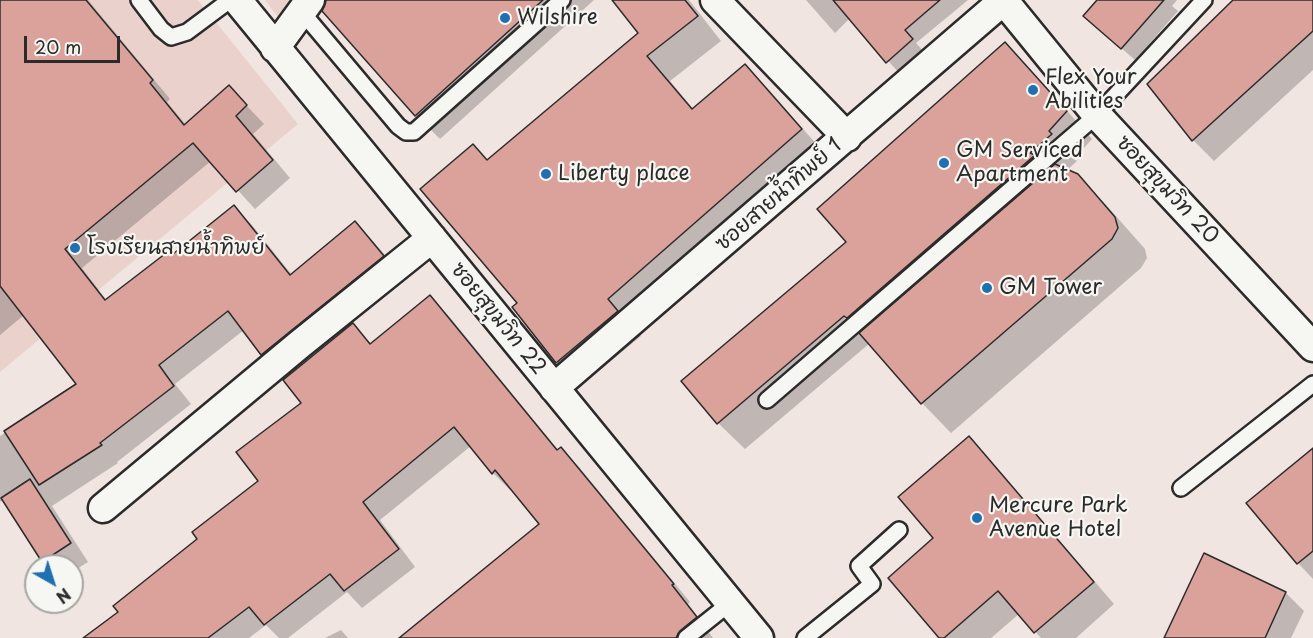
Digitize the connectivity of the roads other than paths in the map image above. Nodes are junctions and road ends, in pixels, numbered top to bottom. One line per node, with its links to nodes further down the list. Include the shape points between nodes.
1 (139, 0): 2 (lane, via 171,37 187,32)
2 (230, 0)
3 (237, 0): 9 (street, ซอยสุขุมวิท 22)
4 (562, 0): 8 (lane, via 414,132 398,126)
5 (715, 0): 11 (street)
6 (1004, 0): 10 (street, ซอยสุขุมวิท 20); 11 (street, ซอยสายน้ำทิพย์ 1)
7 (1204, 0): 10 (lane)
8 (306, 6): 9 (street)
9 (275, 48): 12 (street, ซอยสุขุมวิท 22)
10 (1097, 115): 13 (street, ซอยสุขุมวิท 20); 16 (lane)
11 (847, 137): 15 (street, ซอยสายน้ำทิพย์ 1)
12 (432, 238): 15 (street, ซอยสุขุมวิท 22); 18 (street)
13 (1313, 347)
14 (1313, 384): 17 (lane)
15 (554, 388): 20 (street, ซอยสุขุมวิท 22)
16 (767, 400)
17 (1181, 488)
18 (103, 508)
19 (899, 530): 23 (lane, via 859,566 872,584)
20 (730, 603): 21 (lane); 22 (street, ซอยสุขุมวิท 22)
21 (686, 638)
22 (759, 638)
23 (805, 638)

